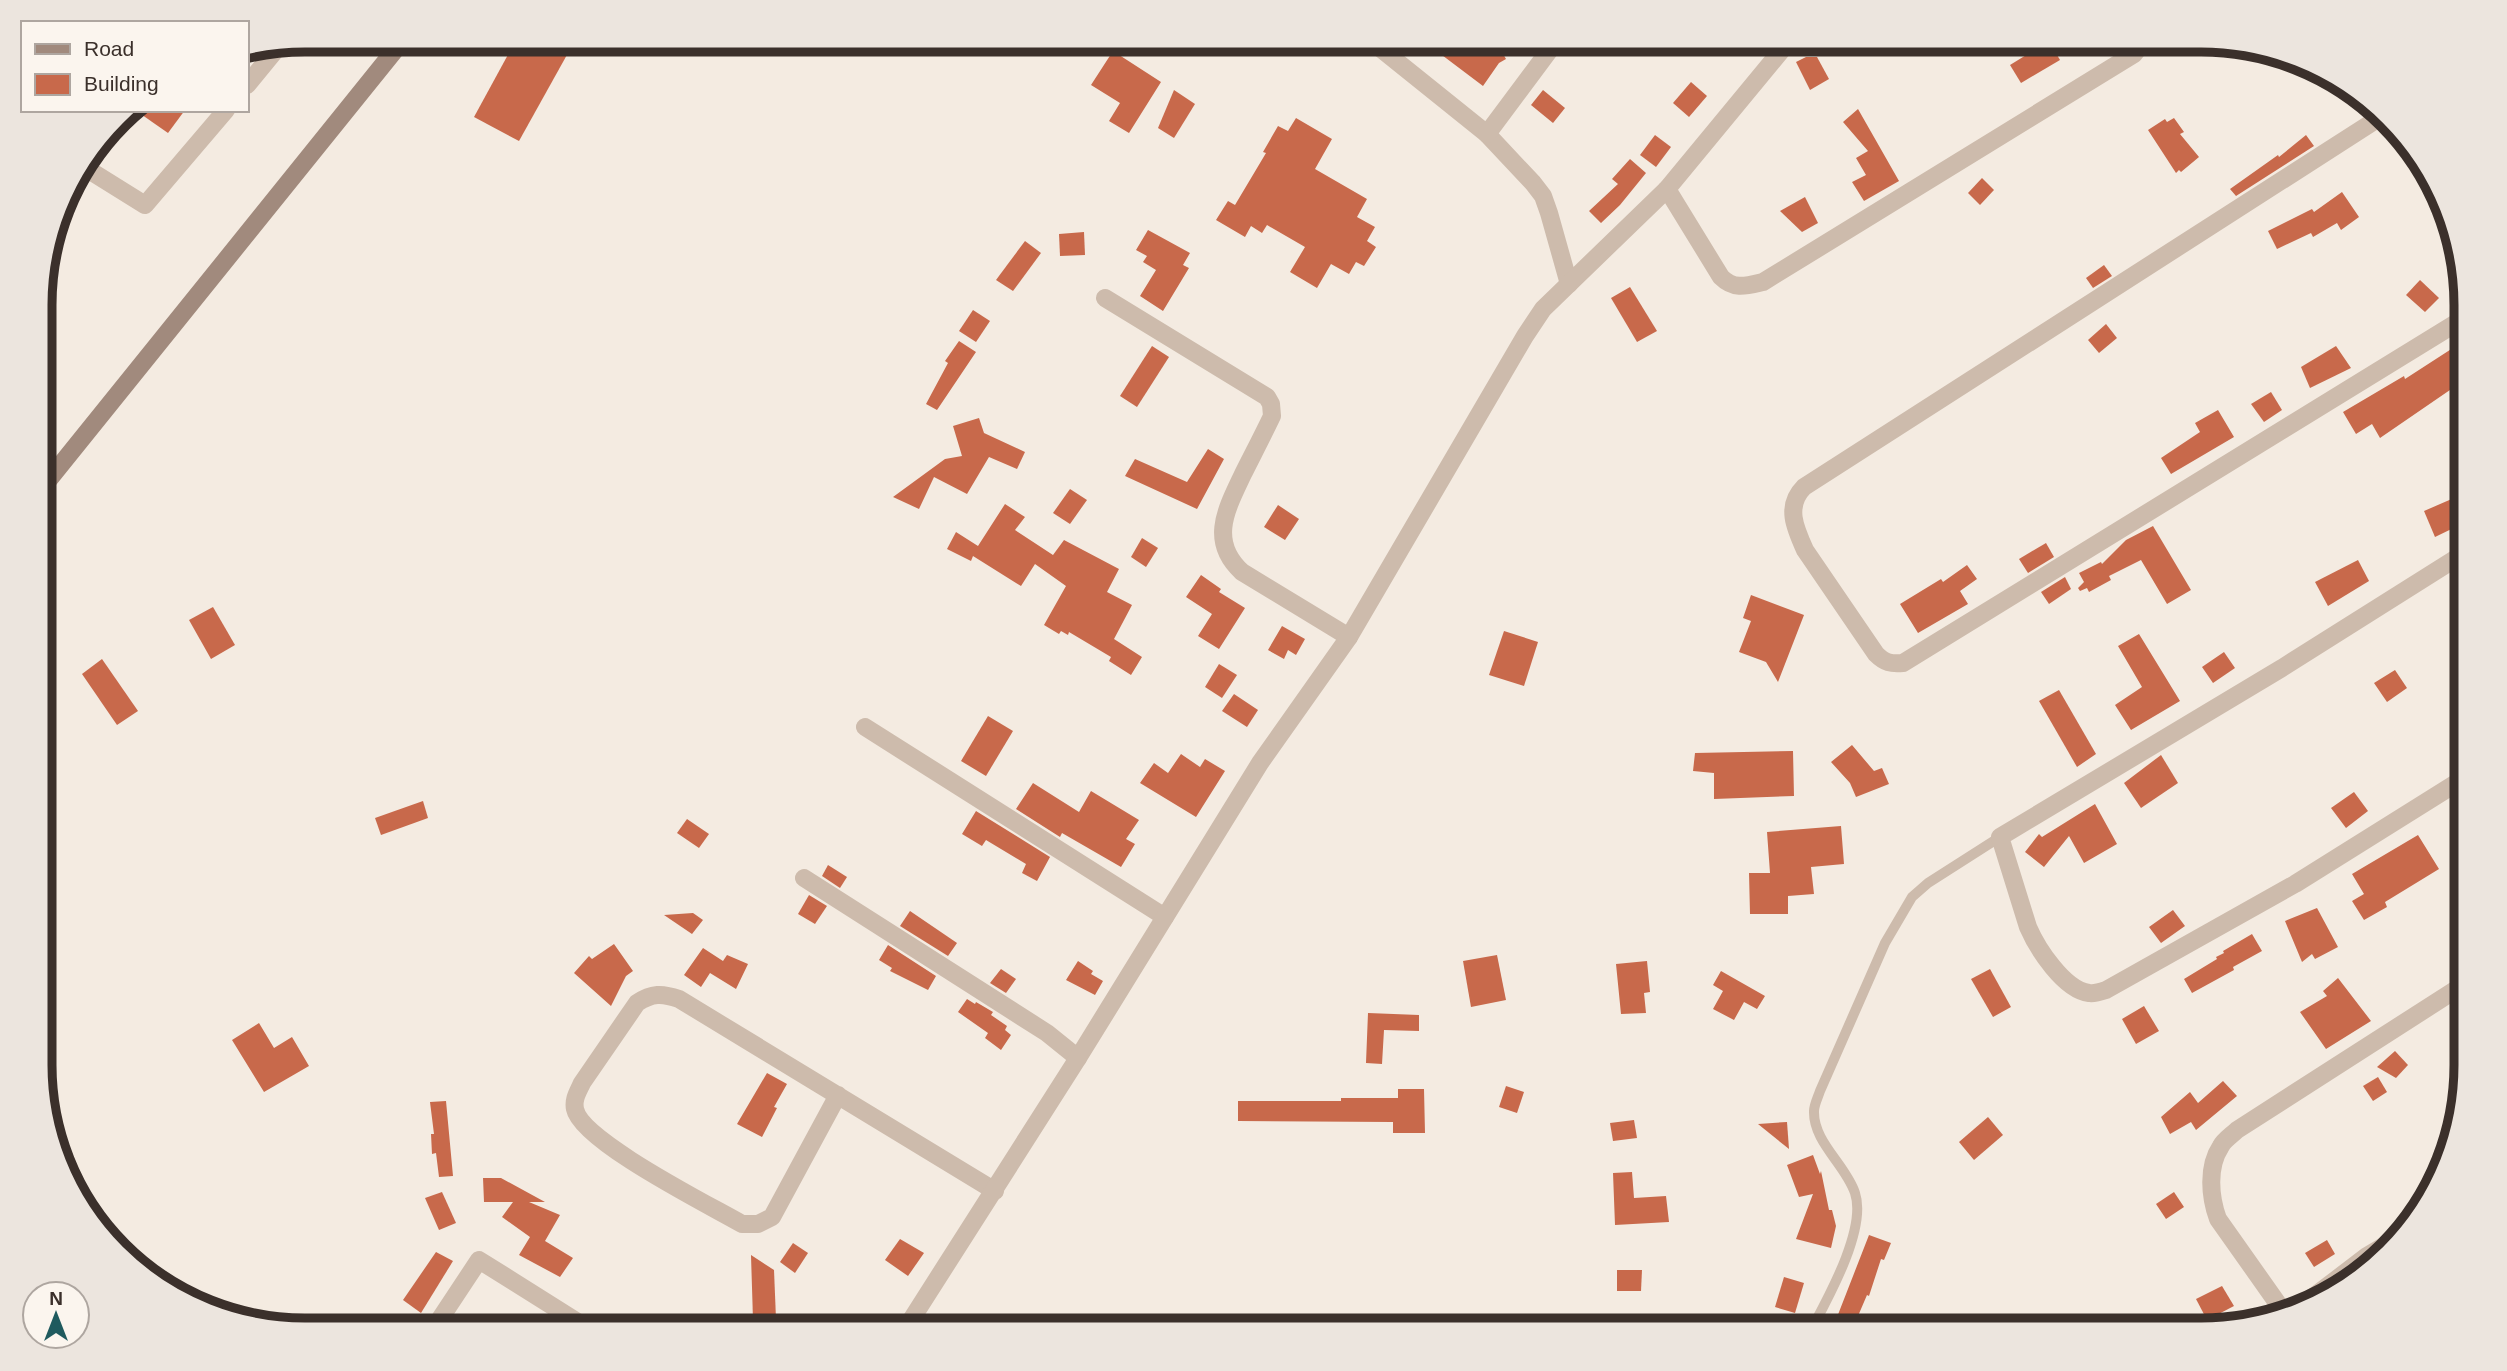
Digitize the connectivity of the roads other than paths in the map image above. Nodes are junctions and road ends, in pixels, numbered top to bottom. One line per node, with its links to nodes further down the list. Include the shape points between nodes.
1 (393, 52): 16 (main road)
2 (1385, 52): 10 (street)
3 (1548, 52): 10 (street)
4 (1780, 52): 12 (street)
5 (2135, 52): 12 (street, via 1763,282 1739,287 1728,284)
6 (271, 55): 7 (street)
7 (248, 84)
8 (223, 112): 11 (street, via 145,205)
9 (2374, 121): 15 (street, via 1804,487 1793,506 1798,534 1876,654 1883,661 1903,663)
10 (1486, 134): 13 (street, via 1543,195)
11 (91, 171)
12 (1667, 189): 13 (street)
13 (1569, 284): 18 (street, via 1543,309 1525,336)
14 (1105, 298): 18 (street, via 1267,397 1272,416 1223,522 1226,552 1242,572)
15 (2454, 324)
16 (52, 477)
17 (2454, 560): 21 (street)
18 (1349, 637): 23 (street, via 1260,763)
19 (865, 727): 23 (street)
20 (2454, 785): 21 (street, via 2295,884 2096,993 2070,985 2034,942)
21 (2000, 837): 34 (lane, via 1912,897 1885,943 1821,1091 1814,1110 1818,1131 1856,1194 1857,1213 1840,1274)
22 (804, 878): 25 (street)
23 (1165, 917): 25 (street)
24 (2454, 991): 30 (street, via 2236,1130 2221,1146 2212,1182 2218,1219)
25 (1078, 1058): 27 (street)
26 (838, 1095): 26 (street, via 665,994 650,995 637,1003 582,1083 575,1110 581,1122 632,1162 742,1224 758,1224 772,1217); 27 (street)
27 (995, 1191): 33 (street)
28 (2369, 1255): 29 (street)
29 (2334, 1281)
30 (2280, 1306)
31 (441, 1318): 32 (street, via 479,1260)
32 (571, 1318)
33 (912, 1318)
34 (1817, 1318)

